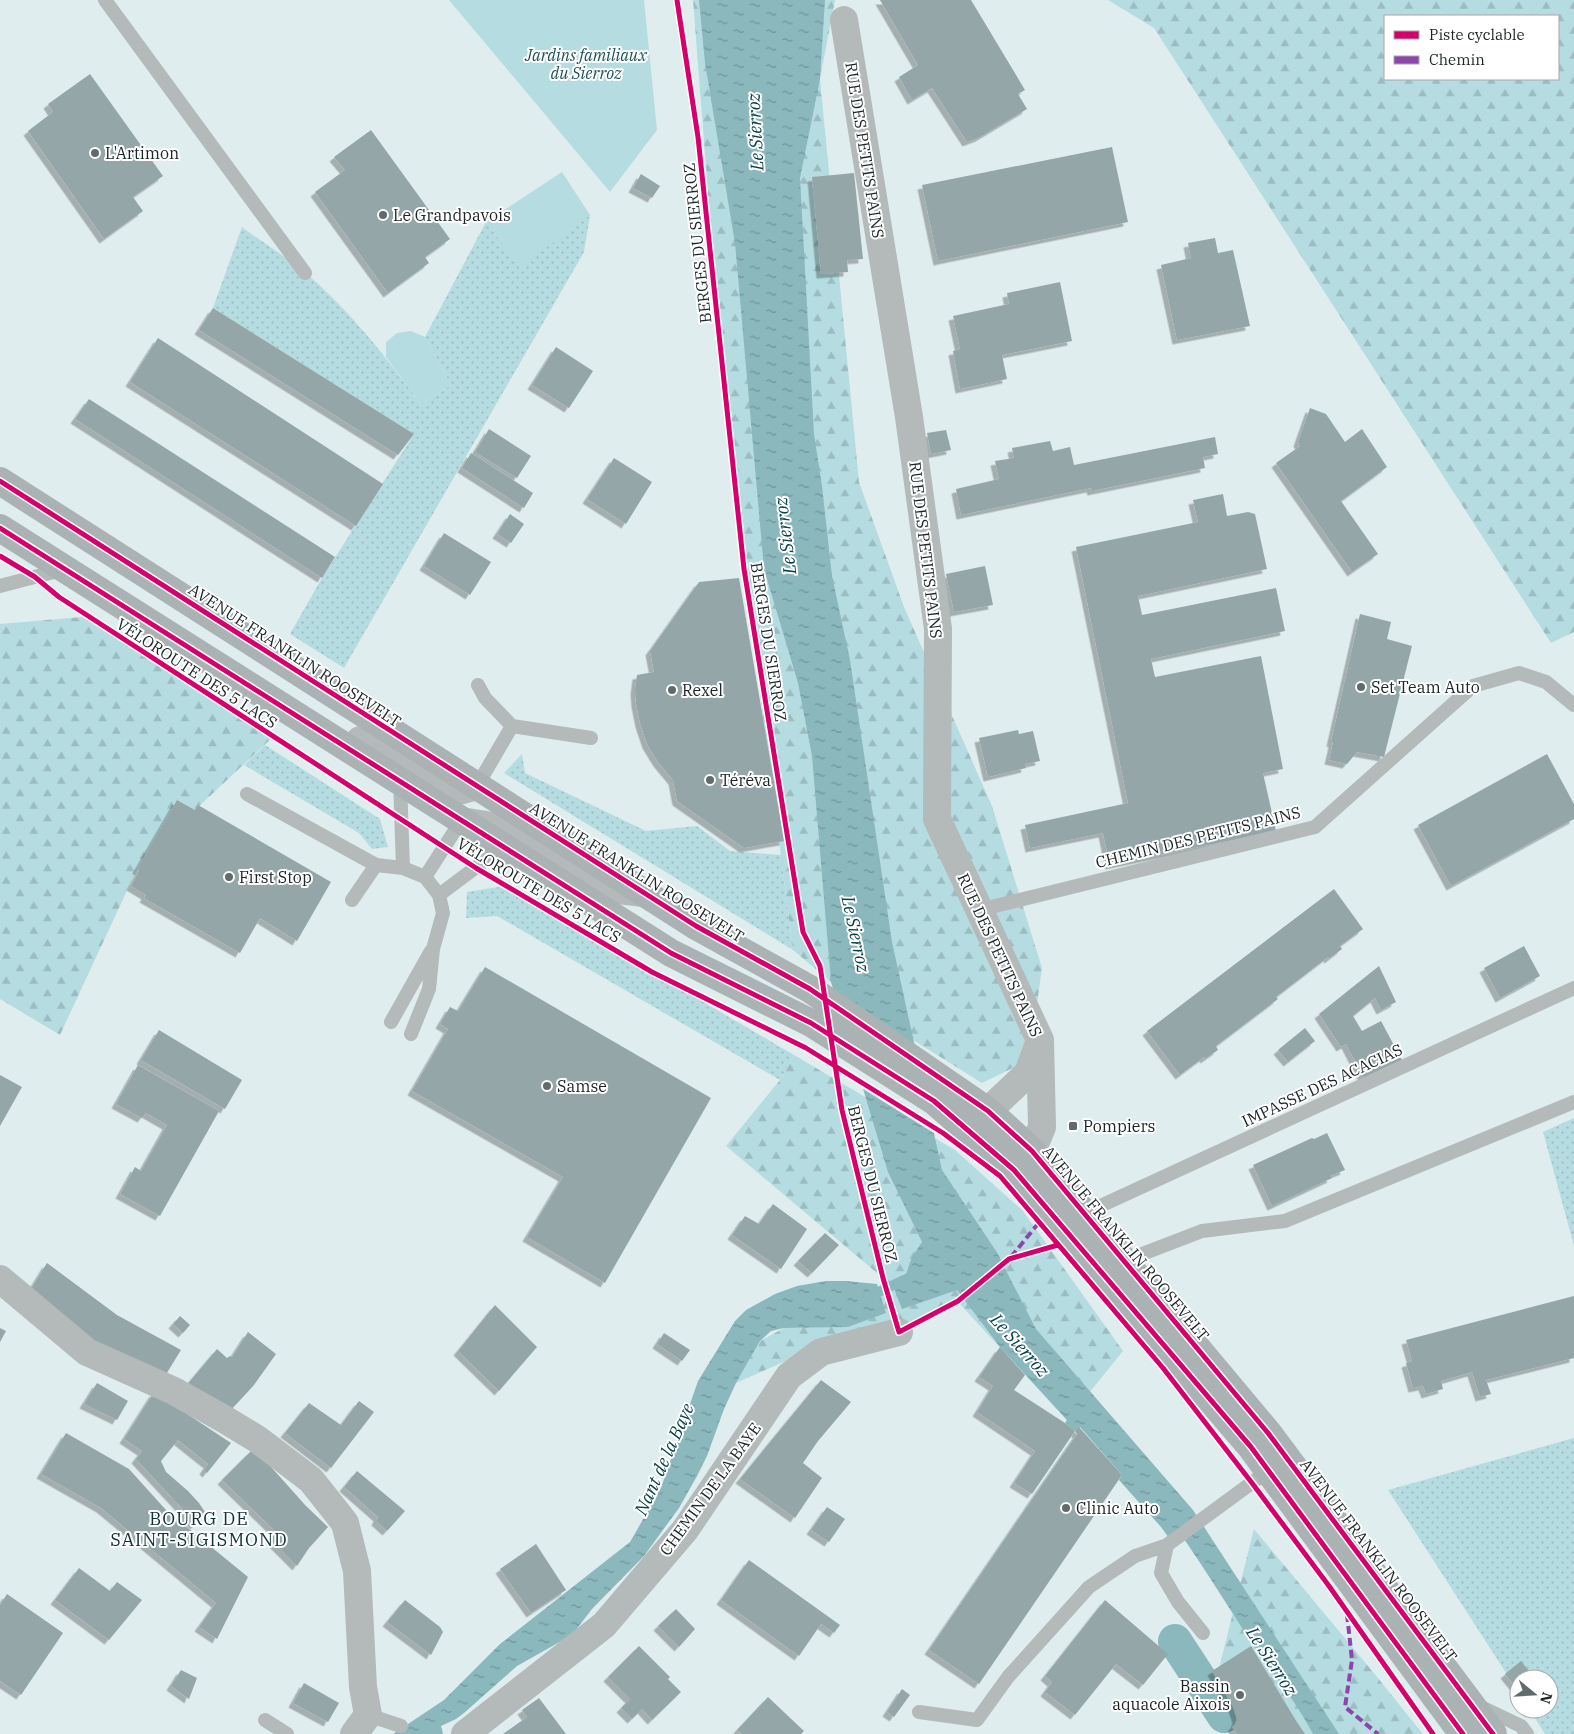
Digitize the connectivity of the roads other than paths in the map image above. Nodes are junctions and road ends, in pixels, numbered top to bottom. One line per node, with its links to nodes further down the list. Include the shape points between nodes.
1 (105, 0): 3 (lane)
2 (844, 20): 24 (street, RUE DES PETITS PAINS, via 908,417 938,629 937,819)
3 (306, 273)
4 (0, 481): 14 (main road, AVENUE FRANKLIN ROOSEVELT)
5 (0, 528): 6 (main road, AVENUE FRANKLIN ROOSEVELT)
6 (65, 569): 7 (lane); 10 (main road, AVENUE FRANKLIN ROOSEVELT)
7 (0, 586)
8 (478, 685): 11 (lane, via 485,698)
9 (1574, 705): 24 (lane, CHEMIN DES PETITS PAINS, via 1546,682 1519,673 1473,686 1315,827)
10 (294, 715): 13 (main road, AVENUE FRANKLIN ROOSEVELT); 14 (street, via 326,720 448,794)
11 (512, 726): 12 (lane); 14 (lane)
12 (591, 738)
13 (400, 781): 16 (main road, AVENUE FRANKLIN ROOSEVELT); 19 (lane)
14 (478, 786): 21 (main road, AVENUE FRANKLIN ROOSEVELT)
15 (247, 794): 18 (lane)
16 (461, 821): 17 (main road, AVENUE FRANKLIN ROOSEVELT); 20 (lane); 21 (street, via 518,830 609,889)
17 (503, 847): 22 (lane); 37 (main road, AVENUE FRANKLIN ROOSEVELT, via 671,953 811,1023 934,1102 1014,1170 1251,1447)
18 (376, 864): 19 (lane); 23 (lane)
19 (403, 868): 20 (lane)
20 (426, 877): 22 (lane)
21 (644, 893): 31 (main road, AVENUE FRANKLIN ROOSEVELT, via 696,926 810,989)
22 (439, 895): 25 (lane, via 443,913)
23 (352, 900)
24 (979, 910): 29 (street, RUE DES PETITS PAINS)
25 (433, 949): 27 (lane); 28 (lane, via 429,989)
26 (1574, 988): 33 (lane, IMPASSE DES ACACIAS)
27 (391, 1022)
28 (411, 1034)
29 (1040, 1040): 31 (street, via 1028,1073); 32 (street, RUE DES PETITS PAINS, via 1042,1128)
30 (1574, 1102): 34 (lane, via 1285,1221 1202,1231)
31 (988, 1111): 32 (main road, AVENUE FRANKLIN ROOSEVELT)
32 (1032, 1151): 33 (main road, AVENUE FRANKLIN ROOSEVELT)
33 (1085, 1213): 34 (main road, AVENUE FRANKLIN ROOSEVELT)
34 (1124, 1261): 37 (main road, AVENUE FRANKLIN ROOSEVELT, via 1268,1432)
35 (0, 1279): 43 (street, via 86,1352 174,1391 224,1419 257,1439 311,1480 345,1523 357,1571 363,1687)
36 (899, 1332): 46 (street, CHEMIN DE LA BAYE, via 821,1352 789,1376 685,1530 604,1625)
37 (1277, 1464): 38 (lane); 40 (main road, AVENUE FRANKLIN ROOSEVELT); 47 (main road, AVENUE FRANKLIN ROOSEVELT)
38 (1167, 1545): 39 (lane, via 1161,1573 1178,1602); 41 (lane, via 1135,1556 1089,1587 1008,1677 977,1720)
39 (1203, 1633)
40 (1469, 1701): 48 (main road, AVENUE FRANKLIN ROOSEVELT); 49 (lane, via 1521,1726)
41 (919, 1712)
42 (265, 1720): 45 (lane)
43 (361, 1724): 44 (lane)
44 (401, 1726)
45 (288, 1734)
46 (465, 1734)
47 (1463, 1734)
48 (1493, 1734)
49 (1527, 1734)

